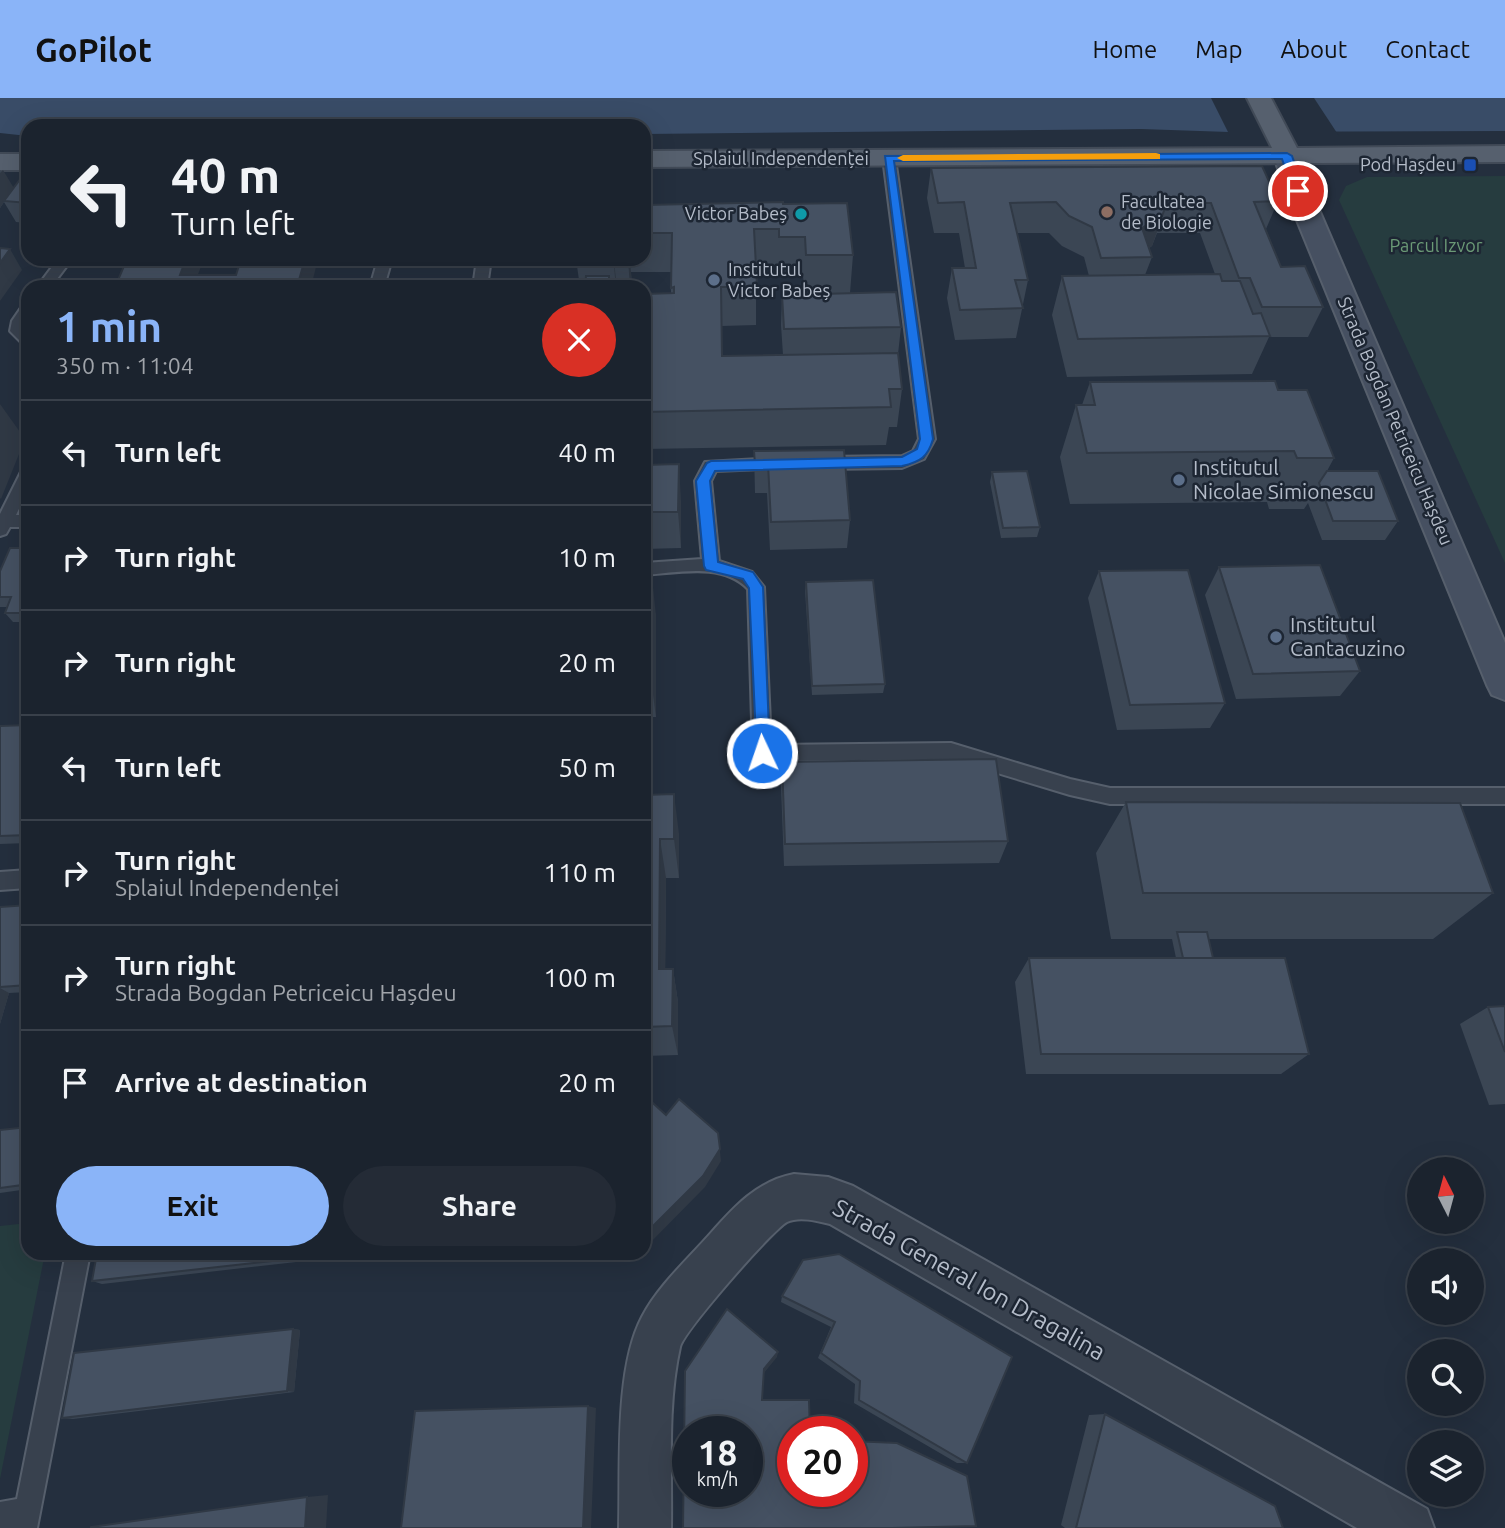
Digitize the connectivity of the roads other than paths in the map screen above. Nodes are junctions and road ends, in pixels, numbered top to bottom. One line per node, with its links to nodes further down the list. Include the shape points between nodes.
1 (1259, 98): 2 (main road)
2 (1284, 146): 3 (main road, Splaiul Independenței); 4 (main road, Splaiul Independenței); 16 (main road, Strada Bogdan Petriceicu Hașdeu, via 1298,191)
3 (1505, 154)
4 (889, 158): 5 (main road, Splaiul Independenței); 10 (lane, via 927,439 923,452 902,462)
5 (651, 159)
6 (0, 162): 7 (main road)
7 (21, 162)
8 (21, 319): 9 (lane, via 17,326)
9 (21, 335)
10 (802, 464): 14 (lane, via 711,466 703,481)
11 (21, 488): 13 (lane)
12 (21, 522): 13 (lane)
13 (3, 525)
14 (711, 566): 15 (lane); 17 (lane, via 748,575 756,587 762,753 951,751 1076,791 1110,796)
15 (651, 569)
16 (1505, 685)
17 (1505, 796)
18 (21, 880): 19 (lane)
19 (0, 881)
20 (77, 1260): 22 (lane)
21 (0, 1515): 22 (lane)
22 (25, 1519)
23 (1379, 1522): 24 (street, Strada General Ion Dragalina, via 837,1202 801,1195 771,1205 659,1332 649,1399)
24 (645, 1528)

